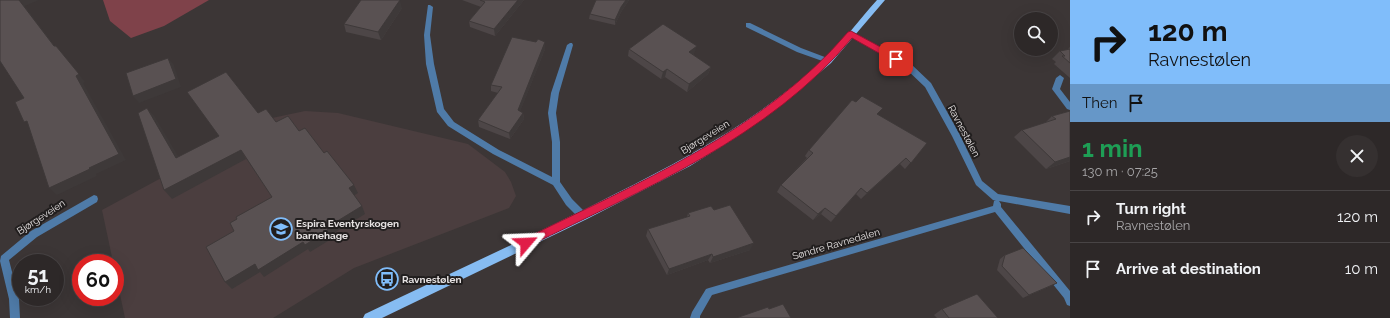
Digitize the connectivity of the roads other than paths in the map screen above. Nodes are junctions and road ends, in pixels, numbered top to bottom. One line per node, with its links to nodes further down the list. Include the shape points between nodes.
1 (881, 0): 4 (main road, Bjørgeveien)
2 (430, 7): 9 (street, via 427,35 440,110 451,124 496,152)
3 (748, 25): 6 (street)
4 (851, 34): 6 (main road, Bjørgeveien); 10 (street, Ravnestølen, via 908,66 928,85 979,182)
5 (570, 45): 9 (street, via 555,93 552,113 557,157)
6 (828, 61): 14 (main road, Bjørgeveien, via 782,100 732,135 686,163)
7 (1060, 78): 8 (street, via 1056,89)
8 (1070, 107)
9 (556, 183): 14 (street)
10 (996, 197): 12 (street); 13 (street)
11 (94, 199): 15 (street, Bjørgeveien)
12 (997, 208): 16 (street, via 1068,296); 19 (street, Søndre Ravnedalen, via 709,292)
13 (1070, 210)
14 (583, 216): 18 (main road, Bjørgeveien)
15 (2, 255): 17 (street, Bjørgeveien, via 14,299)
16 (1070, 302)
17 (15, 318)
18 (369, 318)
19 (695, 318)

